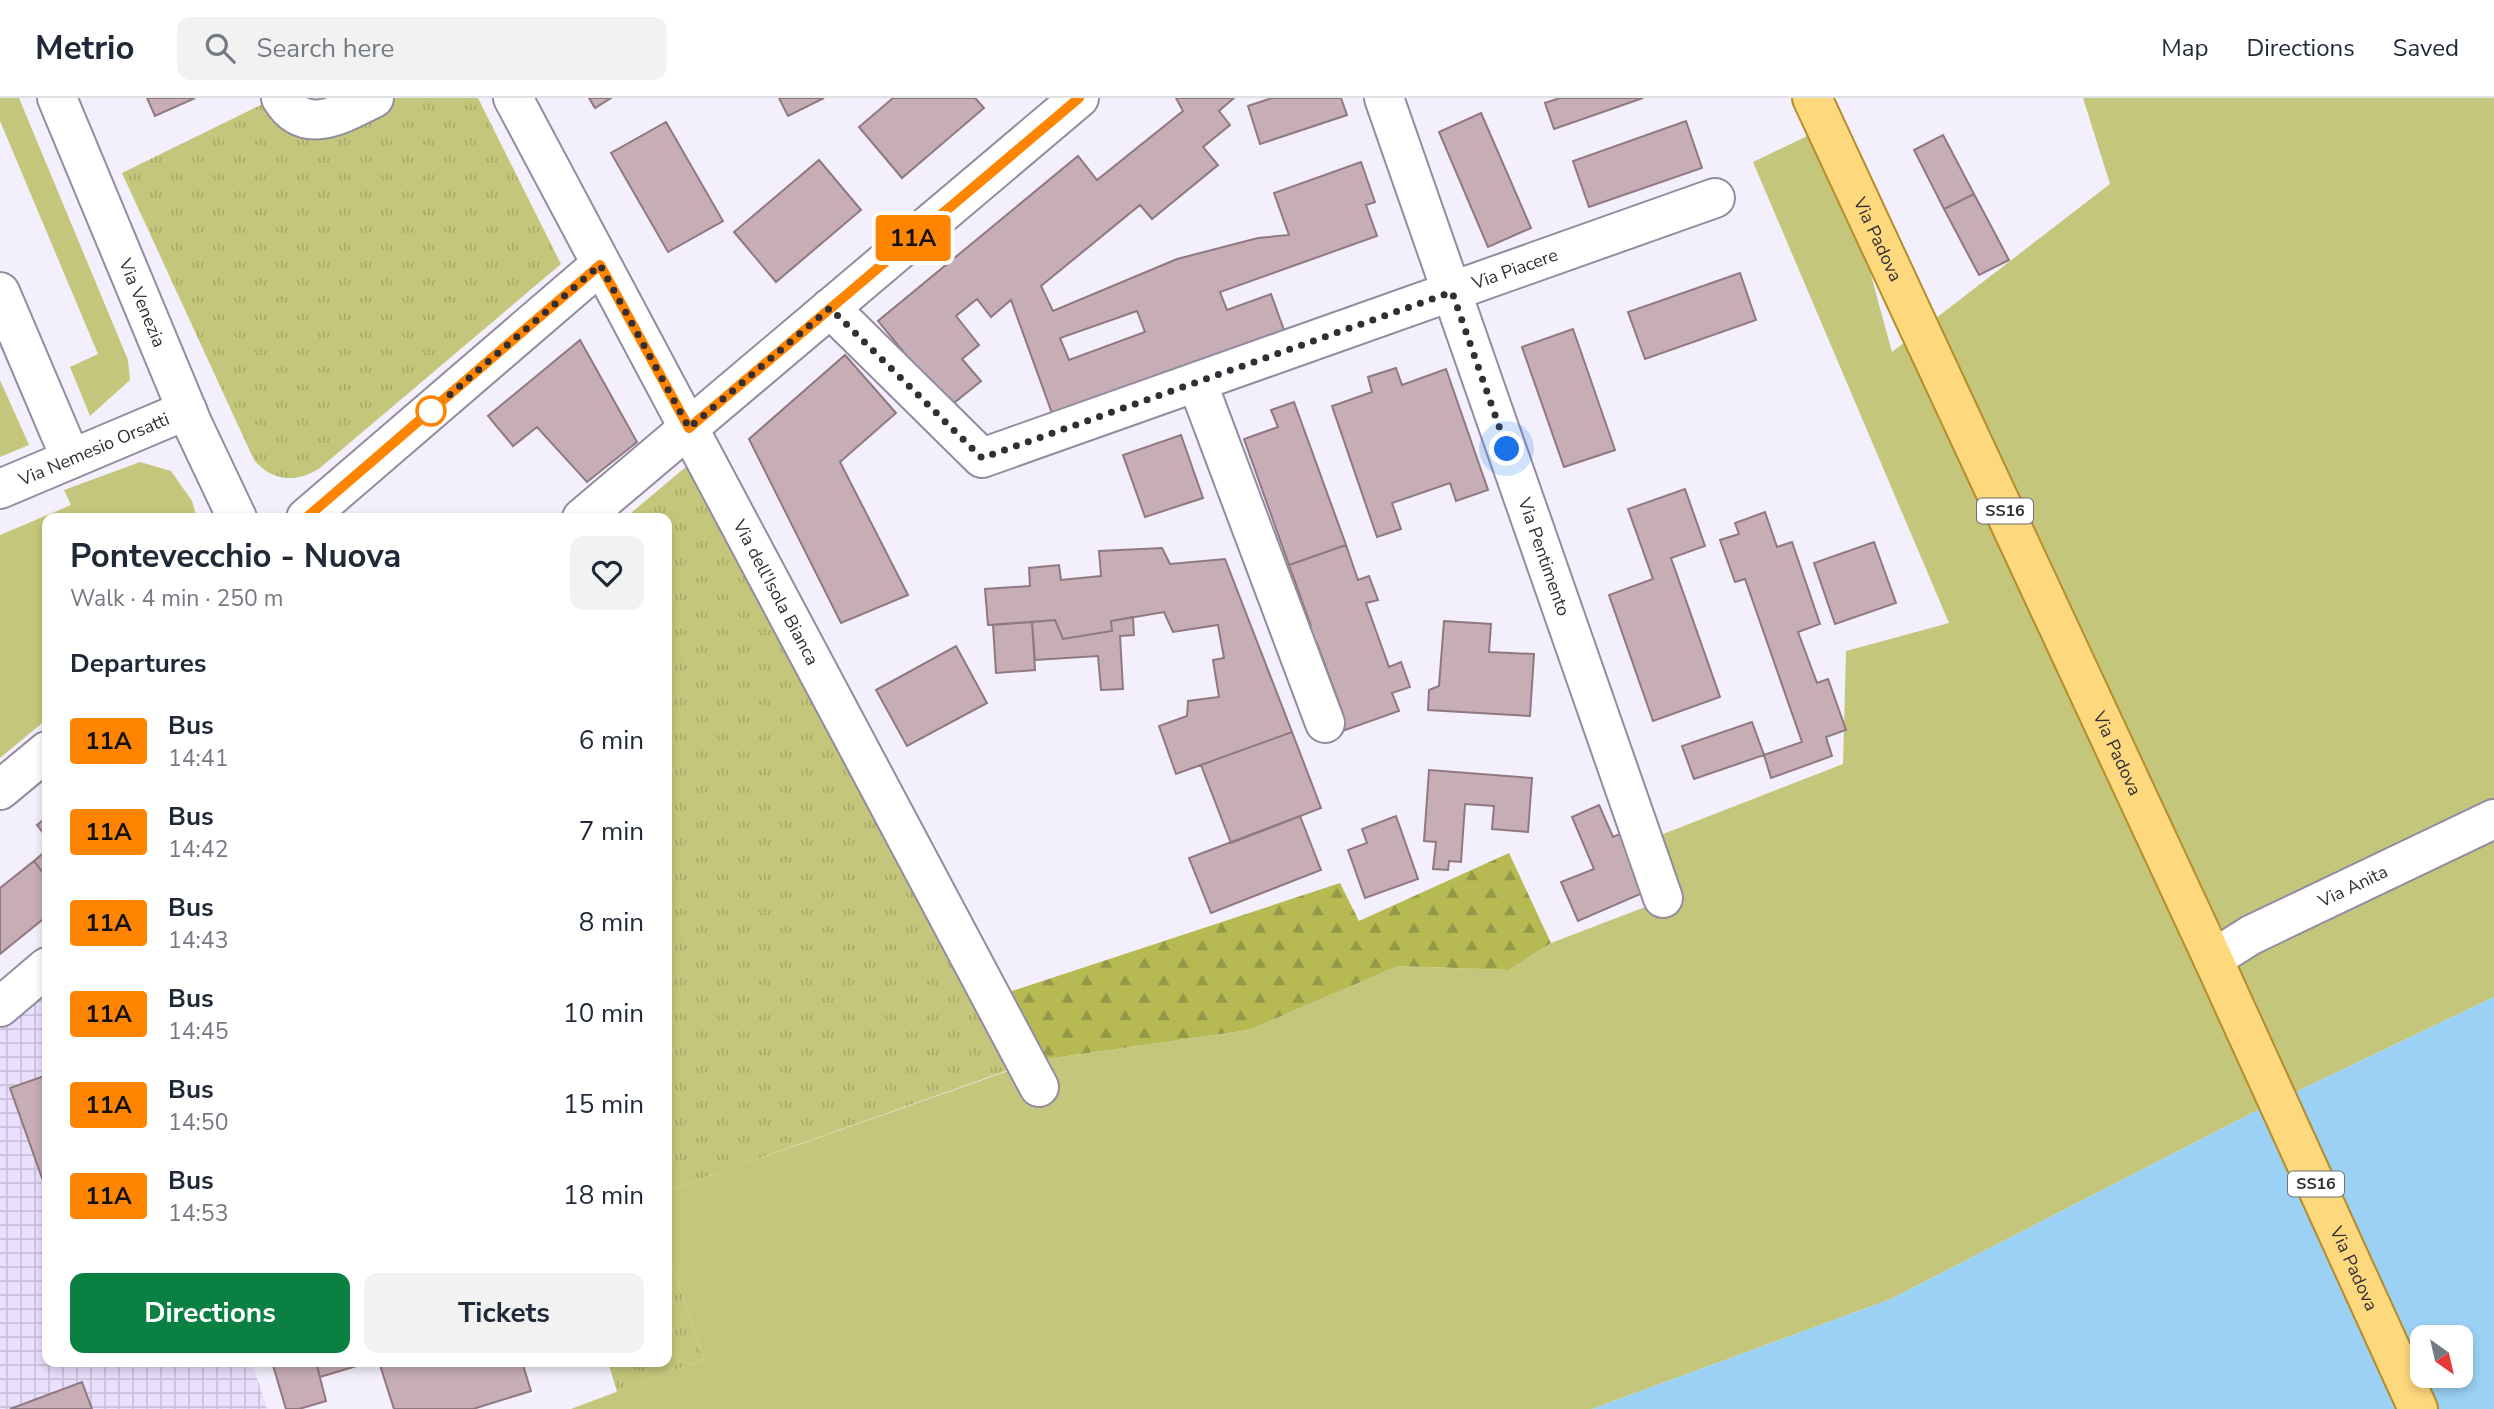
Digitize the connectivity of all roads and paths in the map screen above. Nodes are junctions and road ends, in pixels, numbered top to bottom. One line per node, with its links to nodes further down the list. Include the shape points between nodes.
1 (57, 98): 14 (street, Via Venezia)
2 (281, 98): 3 (street, via 299,117 318,121)
3 (374, 98)
4 (513, 98): 9 (street, Via dell'Isola Bianca)
5 (1079, 98): 12 (street)
6 (1384, 98): 11 (street, Via Pentimento)
7 (1812, 98): 26 (main road, Via Padova / SS16)
8 (1715, 198): 11 (street, Via Piacere)
9 (600, 265): 15 (street, Via dell'Isola Bianca); 19 (street)
10 (0, 292): 16 (street)
11 (1452, 292): 13 (street, Via Piacere); 25 (street, Via Pentimento)
12 (830, 308): 13 (street, Via Piacere, via 982,458); 15 (street)
13 (1197, 382): 21 (street)
14 (187, 410): 16 (street, Via Nemesio Orsatti); 18 (street, Via Venezia)
15 (689, 428): 20 (street); 29 (street, Via dell'Isola Bianca)
16 (71, 459): 17 (street, Via Nemesio Orsatti)
17 (0, 489)
18 (232, 513)
19 (312, 513)
20 (588, 513)
21 (1325, 723)
22 (42, 755): 23 (street)
23 (0, 790)
24 (2494, 819): 26 (street, Via Anita, via 2251,935)
25 (1663, 898)
26 (2213, 959): 30 (main road, Via Padova / SS16)
27 (42, 971): 28 (street)
28 (0, 1006)
29 (1039, 1087)
30 (2418, 1409)

